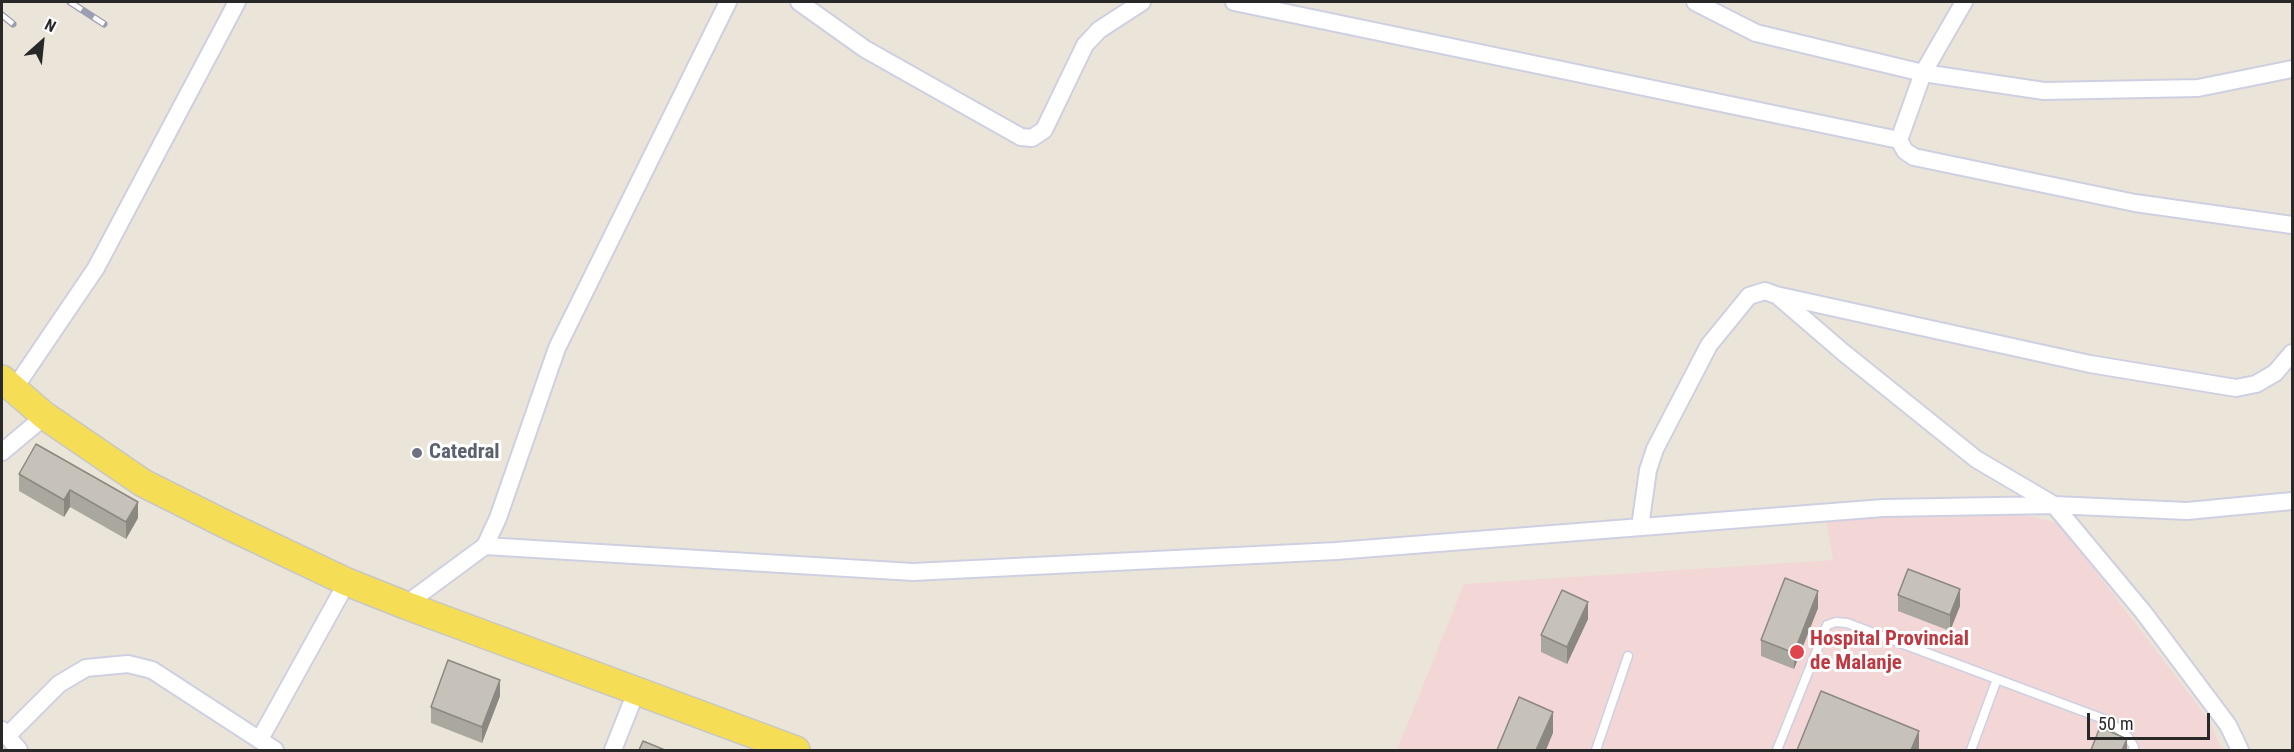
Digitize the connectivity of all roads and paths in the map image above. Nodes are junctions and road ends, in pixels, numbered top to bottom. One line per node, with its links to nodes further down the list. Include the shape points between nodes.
1 (235, 2): 14 (street, via 96,268)
2 (728, 2): 20 (street, via 557,348)
3 (799, 2): 4 (street, via 865,49 1021,137 1032,138 1044,130 1085,45 1099,30)
4 (1142, 2)
5 (1234, 2): 10 (street)
6 (1695, 2): 9 (street, via 1756,33)
7 (1964, 2): 9 (street)
8 (2292, 69): 9 (street, via 2198,88 2114,91 2044,91)
9 (1923, 73): 10 (street)
10 (1899, 140): 11 (street, via 1914,158 2135,202)
11 (2292, 225)
12 (1776, 295): 13 (street, via 2090,364 2236,388 2256,384 2275,373); 18 (street, via 1976,459); 19 (street, via 1765,291 1749,296 1709,345 1655,449)
13 (2292, 353)
14 (8, 384): 15 (main road)
15 (45, 416): 16 (street); 21 (main road, via 143,483)
16 (2, 452)
17 (2292, 501): 18 (street, via 2187,512)
18 (2054, 506): 19 (street, via 1882,508); 36 (street, via 2144,613 2228,725)
19 (1640, 527): 20 (street, via 1336,551 913,572)
20 (485, 546): 22 (street)
21 (346, 582): 22 (main road); 27 (street)
22 (405, 605): 25 (main road)
23 (1628, 656): 32 (lane)
24 (1996, 679): 33 (lane, via 1836,622 1827,625); 34 (lane); 35 (lane, via 2109,721 2128,737)
25 (636, 692): 30 (street); 31 (main road)
26 (4, 733): 27 (street, via 59,684 86,668 128,664 152,670); 28 (street)
27 (260, 739): 29 (street)
28 (19, 750)
29 (275, 750)
30 (613, 750)
31 (796, 750)
32 (1596, 750)
33 (1777, 750)
34 (1971, 750)
35 (2133, 750)
36 (2240, 750)

